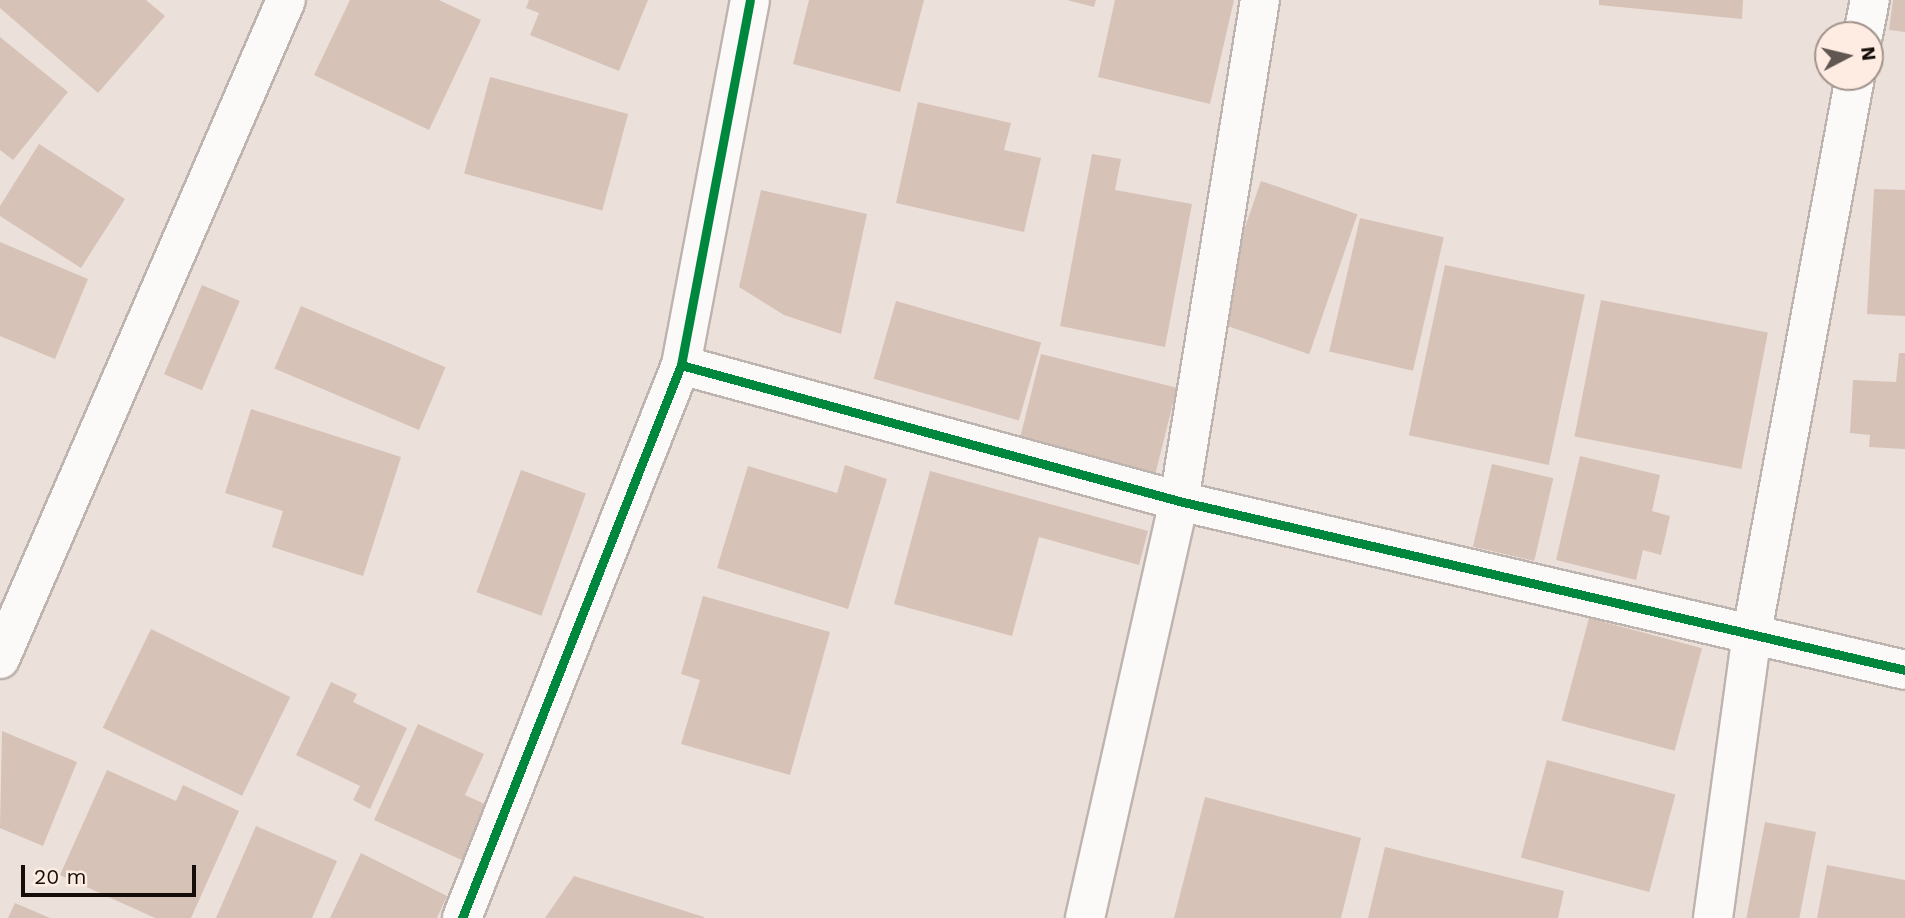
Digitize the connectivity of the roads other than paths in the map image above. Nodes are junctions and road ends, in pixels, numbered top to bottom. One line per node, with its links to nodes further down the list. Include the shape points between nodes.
1 (286, 0): 10 (street)
2 (750, 0): 7 (street)
3 (1260, 0): 8 (street)
4 (1870, 0): 5 (street)
5 (1866, 21)
6 (1852, 91): 9 (street)
7 (681, 365): 8 (street); 12 (street)
8 (1179, 501): 9 (street); 13 (street)
9 (1752, 632): 11 (street); 14 (street)
10 (0, 659)
11 (1905, 670)
12 (462, 918)
13 (1085, 918)
14 (1713, 918)

